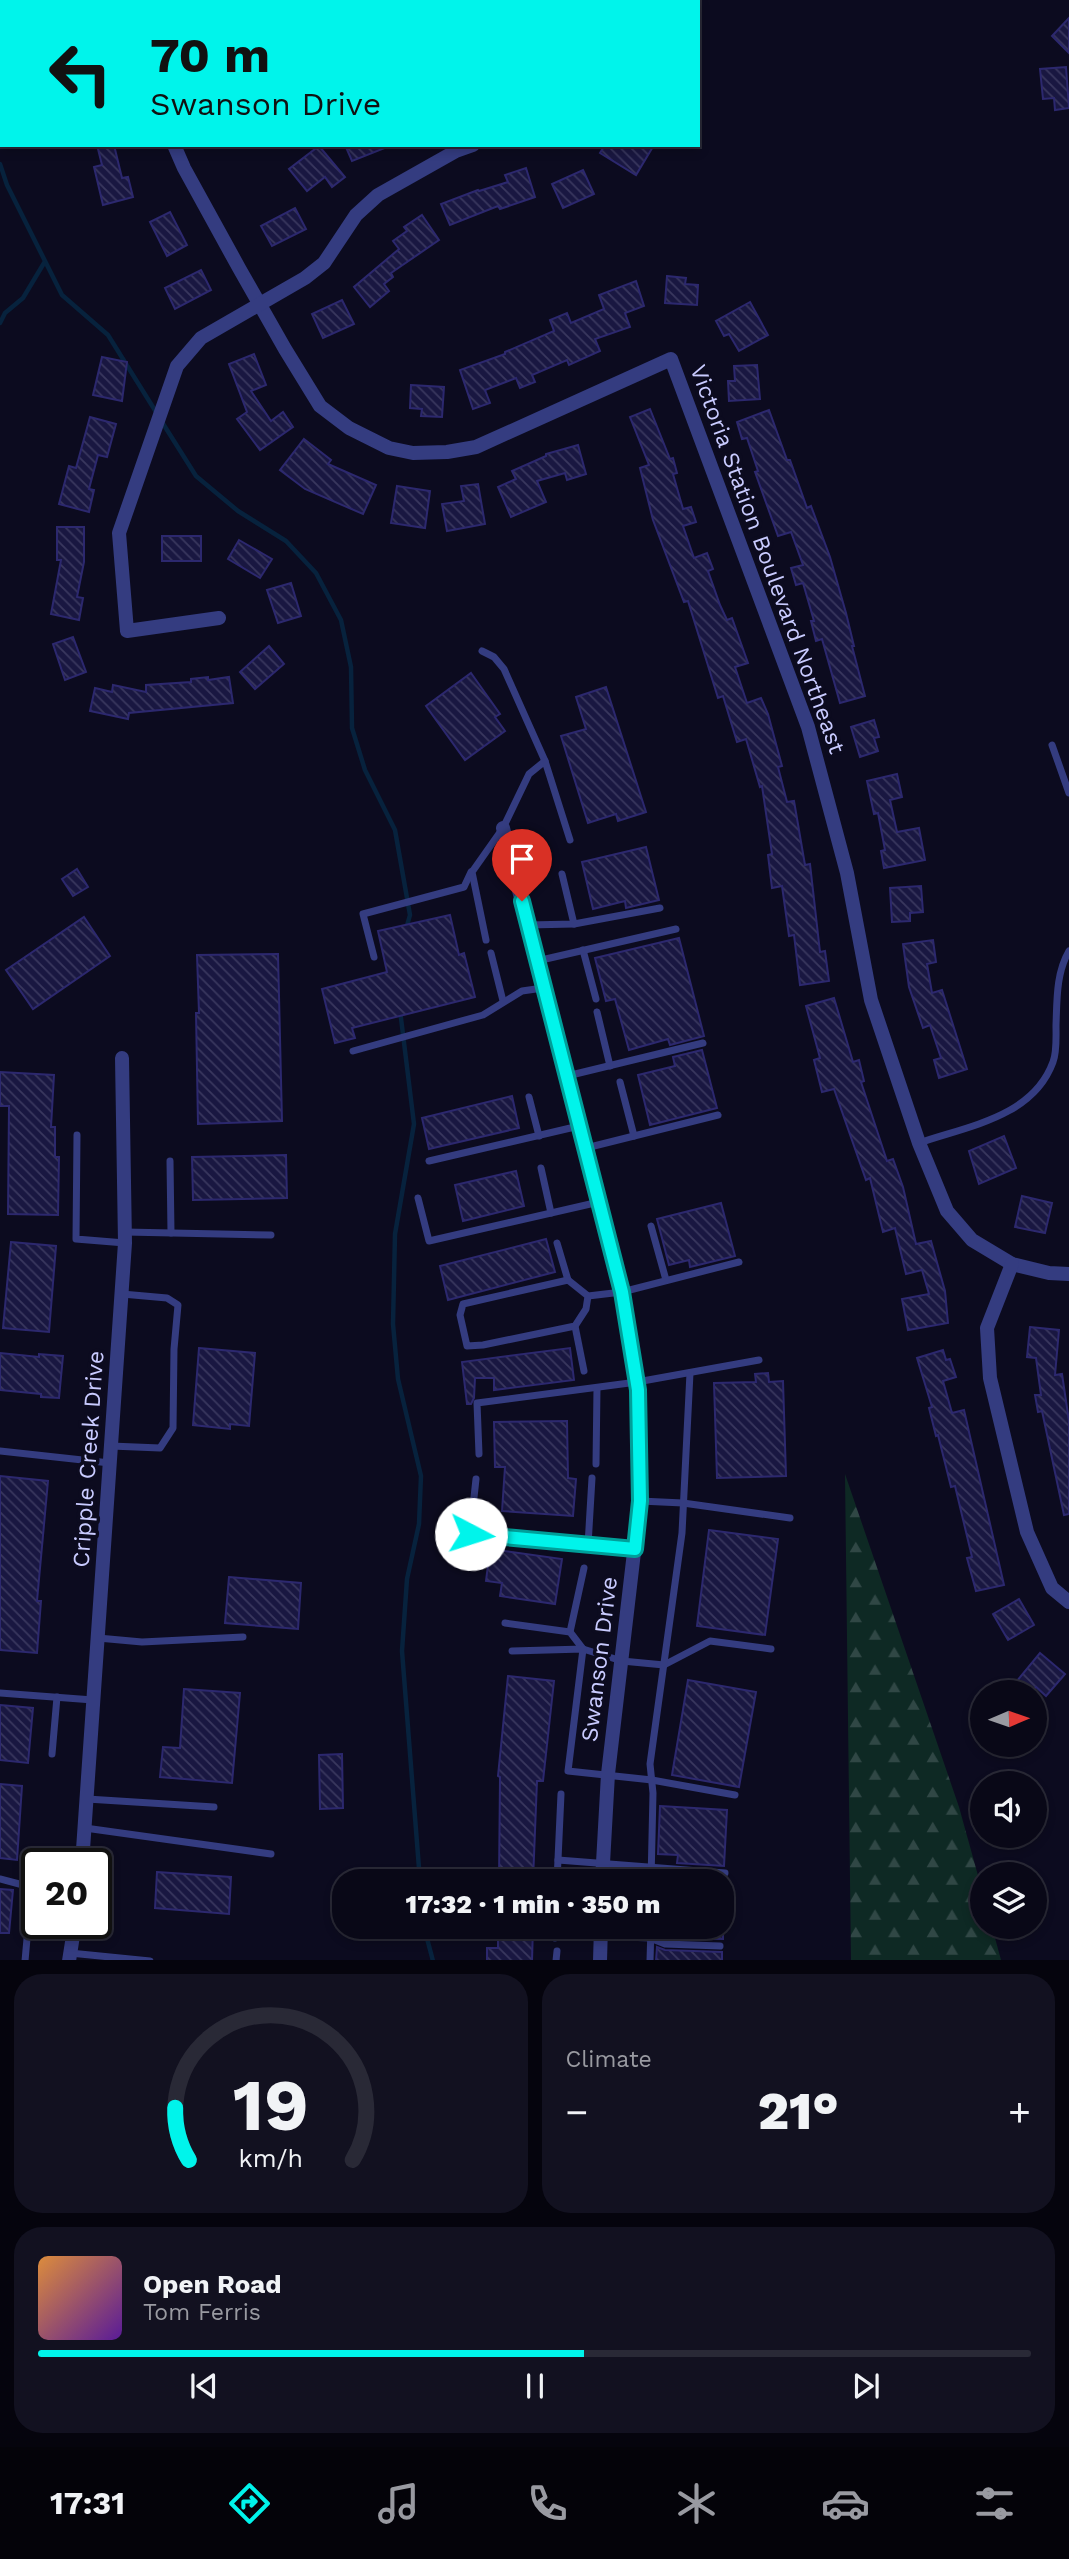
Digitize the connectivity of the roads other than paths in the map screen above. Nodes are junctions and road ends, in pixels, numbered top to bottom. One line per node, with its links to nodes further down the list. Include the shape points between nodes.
1 (175, 147): 3 (street, Victoria Station Boulevard Northeast)
2 (466, 147): 3 (street, via 378,195 356,215 324,263)
3 (258, 303): 4 (street, via 201,338 177,366 119,533 127,631); 39 (street, Victoria Station Boulevard Northeast, via 320,406 349,428 389,448 413,453 476,447 671,359 808,727 847,873 871,1000)
4 (219, 618)
5 (482, 651): 7 (lane, via 504,669)
6 (1052, 745): 8 (lane)
7 (545, 761): 9 (lane, via 528,774); 10 (lane)
8 (1069, 793)
9 (503, 828): 11 (lane); 15 (street, Swanson Drive)
10 (570, 840)
11 (471, 872): 17 (lane); 21 (lane, via 464,887 363,914)
12 (562, 874): 14 (lane)
13 (660, 908): 14 (lane)
14 (574, 923): 15 (lane)
15 (528, 925): 22 (street, Swanson Drive)
16 (676, 929): 18 (lane)
17 (486, 940)
18 (583, 950): 22 (lane); 24 (lane)
19 (1069, 951): 39 (lane, via 1057,992 1054,1061 1043,1081 1009,1113)
20 (491, 953): 25 (lane)
21 (374, 957)
22 (537, 961): 23 (street, Swanson Drive)
23 (544, 988): 25 (lane); 31 (street, Swanson Drive)
24 (596, 999)
25 (503, 1001): 28 (lane, via 483,1015)
26 (597, 1012): 30 (lane)
27 (703, 1043): 30 (lane)
28 (353, 1051)
29 (122, 1058): 50 (street, Cripple Creek Drive)
30 (610, 1066): 31 (lane)
31 (567, 1077): 35 (street, Swanson Drive)
32 (620, 1082): 38 (lane)
33 (529, 1097): 37 (lane)
34 (718, 1115): 38 (lane)
35 (579, 1126): 37 (lane); 40 (street, Swanson Drive)
36 (76, 1135): 50 (lane, via 76,1239)
37 (539, 1136): 42 (lane)
38 (634, 1136): 40 (lane)
39 (919, 1143): 53 (street, Victoria Station Boulevard Northeast, via 947,1211 972,1240)
40 (585, 1148): 45 (street, Swanson Drive)
41 (170, 1161): 48 (lane)
42 (429, 1161)
43 (541, 1168): 46 (lane)
44 (418, 1198): 46 (lane, via 429,1241)
45 (599, 1202): 46 (lane); 57 (street, Swanson Drive)
46 (551, 1213)
47 (651, 1226): 56 (lane)
48 (171, 1233): 49 (lane); 50 (lane)
49 (271, 1235)
50 (125, 1238): 58 (street, Cripple Creek Drive)
51 (556, 1243): 55 (lane)
52 (739, 1262): 56 (lane)
53 (1012, 1264): 54 (street, Victoria Station Boulevard Northeast); 79 (street, via 987,1328 990,1378 1027,1532 1052,1588)
54 (1069, 1274)
55 (568, 1280): 59 (lane); 60 (lane, via 463,1304 460,1315 467,1346)
56 (666, 1280): 57 (lane)
57 (622, 1292): 59 (lane); 64 (street, Swanson Drive)
58 (122, 1294): 66 (street, Cripple Creek Drive); 66 (lane, via 167,1298 178,1305 173,1428 160,1448)
59 (588, 1296): 60 (lane)
60 (575, 1326): 62 (lane)
61 (759, 1360): 63 (lane)
62 (584, 1371)
63 (690, 1373): 64 (lane); 74 (lane)
64 (636, 1382): 65 (lane); 73 (street, Swanson Drive)
65 (597, 1388): 68 (lane, via 477,1403); 70 (lane)
66 (111, 1446): 69 (street, Cripple Creek Drive)
67 (0, 1451): 69 (lane)
68 (479, 1454)
69 (110, 1462): 83 (street, Cripple Creek Drive)
70 (596, 1464)
71 (592, 1478): 76 (lane)
72 (476, 1479): 76 (lane, via 471,1534)
73 (640, 1501): 74 (lane); 77 (street, Swanson Drive)
74 (683, 1503): 75 (lane); 88 (lane)
75 (790, 1518)
76 (587, 1545): 77 (lane)
77 (635, 1549): 87 (street, Swanson Drive)
78 (584, 1568): 81 (lane)
79 (1069, 1602)
80 (505, 1623): 81 (lane)
81 (570, 1632): 84 (lane)
82 (243, 1637): 83 (lane, via 142,1642)
83 (98, 1638): 91 (street, Cripple Creek Drive)
84 (583, 1648): 86 (lane); 87 (lane); 93 (lane, via 568,1770)
85 (771, 1648): 88 (lane, via 710,1642)
86 (512, 1651)
87 (622, 1661): 88 (lane); 93 (street, Swanson Drive)
88 (664, 1665): 94 (lane, via 650,1763)
89 (0, 1693): 90 (lane)
90 (57, 1697): 91 (lane); 92 (lane)
91 (94, 1700): 97 (street, Cripple Creek Drive)
92 (52, 1754)
93 (608, 1774): 94 (lane); 103 (street, Swanson Drive)
94 (652, 1780): 96 (lane); 104 (lane)
95 (561, 1794): 102 (lane)
96 (735, 1795)
97 (87, 1799): 98 (lane); 99 (street, Cripple Creek Drive)
98 (214, 1807)
99 (85, 1828): 100 (street, Cripple Creek Drive); 101 (lane)
100 (83, 1848)
101 (271, 1854)
102 (558, 1860): 103 (lane); 105 (lane)
103 (602, 1863): 104 (lane); 106 (street, Swanson Drive)
104 (652, 1866): 107 (lane); 108 (lane)
105 (558, 1869)
106 (602, 1869)
107 (652, 1869)
108 (683, 1869)
109 (0, 1879): 110 (lane)
110 (21, 1884)
111 (28, 1939): 119 (lane)
112 (72, 1939): 118 (street)
113 (601, 1939): 122 (street)
114 (650, 1939): 123 (lane)
115 (652, 1939): 116 (lane)
116 (720, 1947)
117 (556, 1951): 121 (lane)
118 (69, 1957): 120 (lane)
119 (25, 1960)
120 (130, 1960)
121 (556, 1960)
122 (600, 1960)
123 (650, 1960)

